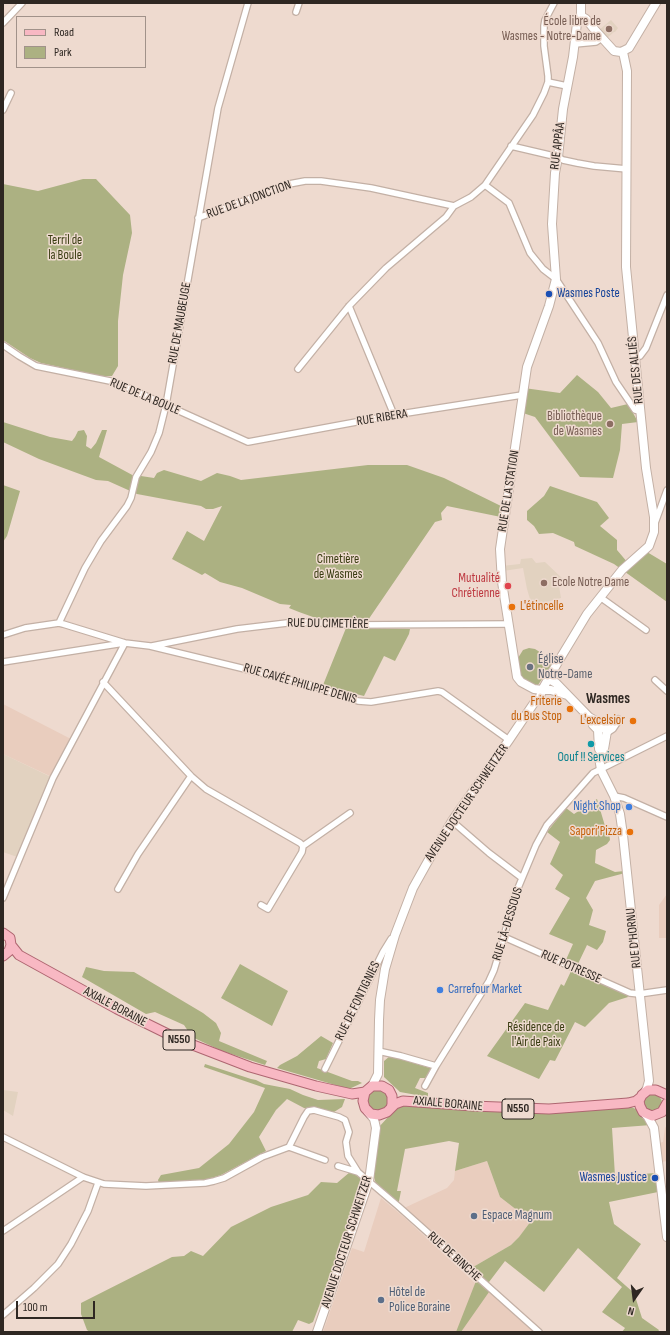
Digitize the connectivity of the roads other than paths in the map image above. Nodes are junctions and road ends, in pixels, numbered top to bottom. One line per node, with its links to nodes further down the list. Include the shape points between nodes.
1 (22, 3): 9 (street)
2 (248, 3): 22 (street, RUE DE MAUBEUGE, via 218,108)
3 (298, 3): 7 (street)
4 (554, 3): 13 (street, via 544,26)
5 (581, 3): 8 (street)
6 (656, 3): 12 (street, via 630,47)
7 (296, 12)
8 (582, 16): 10 (street); 11 (street, RUE APPÂA, via 578,21)
9 (3, 23)
10 (602, 38): 11 (street, via 596,42); 12 (street, via 614,51)
11 (575, 44): 14 (street, RUE APPÂA)
12 (623, 52): 19 (street, RUE DES ALLIÉS, via 627,71)
13 (548, 82): 14 (street); 17 (street, via 539,104)
14 (567, 86): 18 (street, RUE APPÂA)
15 (11, 93): 16 (street)
16 (3, 110)
17 (511, 146): 18 (street); 20 (street)
18 (558, 157): 19 (street, via 583,164); 25 (street, RUE APPÂA, via 552,224)
19 (627, 168): 29 (street, RUE DES ALLIÉS, via 626,260)
20 (485, 185): 21 (street, via 471,197); 25 (street, via 509,203 530,253 543,269)
21 (454, 206): 22 (street, RUE DE LA JONCTION, via 371,188 305,181 289,184); 24 (street, via 446,217)
22 (198, 218): 32 (street, RUE DE MAUBEUGE)
23 (384, 261): 24 (street)
24 (386, 268): 27 (street)
25 (556, 279): 31 (street, RUE DE LA STATION, via 549,306 530,356); 33 (street, via 598,343 616,382 636,410)
26 (667, 295): 29 (street, via 646,348 640,356)
27 (349, 306): 30 (street); 34 (street)
28 (3, 345): 32 (street, RUE DE LA BOULE, via 36,366 115,382)
29 (635, 357): 33 (street, RUE DES ALLIÉS)
30 (298, 369)
31 (522, 395): 34 (street, RUE RIBERA); 40 (street, RUE DE LA STATION, via 500,549 501,580)
32 (166, 405): 35 (street, RUE DE LA BOULE); 39 (street, RUE DE MAUBEUGE, via 159,432 136,477 127,506 85,568)
33 (640, 411): 37 (street, RUE DES ALLIÉS)
34 (394, 415): 35 (street, RUE RIBERA, via 248,442)
35 (242, 440)
36 (667, 490): 37 (street)
37 (654, 526): 38 (street, RUE DES ALLIÉS, via 649,546 622,570)
38 (600, 597): 41 (street); 46 (street, RUE DES ALLIÉS, via 587,614)
39 (59, 623): 42 (street, via 25,628); 43 (street)
40 (508, 624): 44 (street, RUE DU CIMETIÈRE, via 347,626 287,623 236,629); 49 (street, RUE DE LA STATION, via 517,677 521,682)
41 (646, 630)
42 (3, 635)
43 (124, 643): 44 (street, RUE CAVÉE PHILIPPE DENIS); 45 (street); 48 (street)
44 (150, 646): 53 (street, RUE CAVÉE PHILIPPE DENIS, via 311,685 358,702 442,692)
45 (3, 662)
46 (549, 679): 49 (street); 51 (street)
47 (655, 680): 50 (street)
48 (103, 682): 55 (street); 63 (street, via 48,790)
49 (540, 690): 51 (street, RUE DE LA STATION, via 551,690); 53 (street, AVENUE DOCTEUR SCHWEITZER)
50 (667, 691)
51 (567, 695): 54 (street, via 592,723 603,731 599,748)
52 (667, 736): 54 (street, RUE LÀ-DESSOUS)
53 (509, 740): 59 (street, AVENUE DOCTEUR SCHWEITZER)
54 (601, 770): 56 (street, RUE D'HORNU); 61 (street, RUE LÀ-DESSOUS, via 590,776 547,825 539,837)
55 (191, 776): 60 (street, via 206,789); 62 (street, via 138,854)
56 (614, 796): 58 (street); 72 (street, RUE D'HORNU, via 623,835)
57 (350, 813): 60 (street)
58 (667, 817)
59 (452, 821): 61 (street); 66 (street, AVENUE DOCTEUR SCHWEITZER, via 414,888)
60 (301, 844): 64 (street, via 302,852 268,909)
61 (522, 878): 67 (street, RUE LÀ-DESSOUS, via 509,911)
62 (118, 889)
63 (3, 898)
64 (261, 905)
65 (3, 933): 68 (main road, N550, via 10,938)
66 (395, 935): 73 (street, AVENUE DOCTEUR SCHWEITZER, via 382,984); 75 (street, RUE DE FONTIGNIES, via 383,952)
67 (504, 937): 72 (street, RUE POTRESSE, via 624,991); 74 (street, RUE LÀ-DESSOUS, via 489,981)
68 (11, 945): 69 (main road, N550); 70 (main road, N550)
69 (19, 955): 70 (main road, N550); 82 (main road, AXIALE BORAINE / N550, via 143,1022 206,1051 285,1078)
70 (4, 956)
71 (667, 990): 72 (street)
72 (640, 994): 77 (street, RUE D'HORNU)
73 (378, 1051): 74 (street); 76 (street, AVENUE DOCTEUR SCHWEITZER)
74 (436, 1066): 78 (street, RUE LÀ-DESSOUS)
75 (325, 1069)
76 (378, 1074): 79 (street); 80 (street, via 381,1082)
77 (649, 1081): 81 (street); 83 (street)
78 (425, 1086)
79 (369, 1089): 80 (main road, AXIALE BORAINE / N550, via 382,1086); 82 (main road, AXIALE BORAINE / N550); 86 (main road, via 363,1096)
80 (389, 1090): 84 (main road, N550); 88 (main road, via 393,1100)
81 (662, 1093): 83 (main road, N550, via 648,1090); 87 (main road, via 665,1100)
82 (352, 1094): 86 (main road)
83 (643, 1094): 85 (main road, N550, via 636,1101); 89 (main road, via 639,1101)
84 (409, 1101): 85 (main road, AXIALE BORAINE / N550, via 533,1109); 88 (main road, AXIALE BORAINE / N550, via 400,1102)
85 (628, 1103): 89 (main road)
86 (365, 1108): 88 (main road, AXIALE BORAINE / N550, via 371,1114 379,1115); 90 (street, via 374,1120)
87 (664, 1108): 89 (main road, via 652,1116); 91 (street, via 656,1118)
88 (389, 1110): 90 (street)
89 (643, 1112): 91 (street)
90 (376, 1128): 98 (street, AVENUE DOCTEUR SCHWEITZER)
91 (654, 1128): 100 (street)
92 (3, 1137): 97 (street)
93 (289, 1147): 94 (street); 96 (street, via 308,1111 314,1110 340,1117 345,1120 349,1132 346,1142 347,1154); 99 (street, via 262,1156 224,1178 205,1183 146,1186)
94 (325, 1160)
95 (338, 1166): 96 (street)
96 (358, 1172): 98 (street)
97 (84, 1177): 99 (street); 101 (street)
98 (369, 1182): 104 (street, AVENUE DOCTEUR SCHWEITZER); 105 (street, RUE DE BINCHE)
99 (98, 1183): 103 (street, via 88,1212 58,1264)
100 (666, 1211): 102 (street)
101 (3, 1231)
102 (667, 1237)
103 (3, 1315)
104 (317, 1332)
105 (539, 1332)

